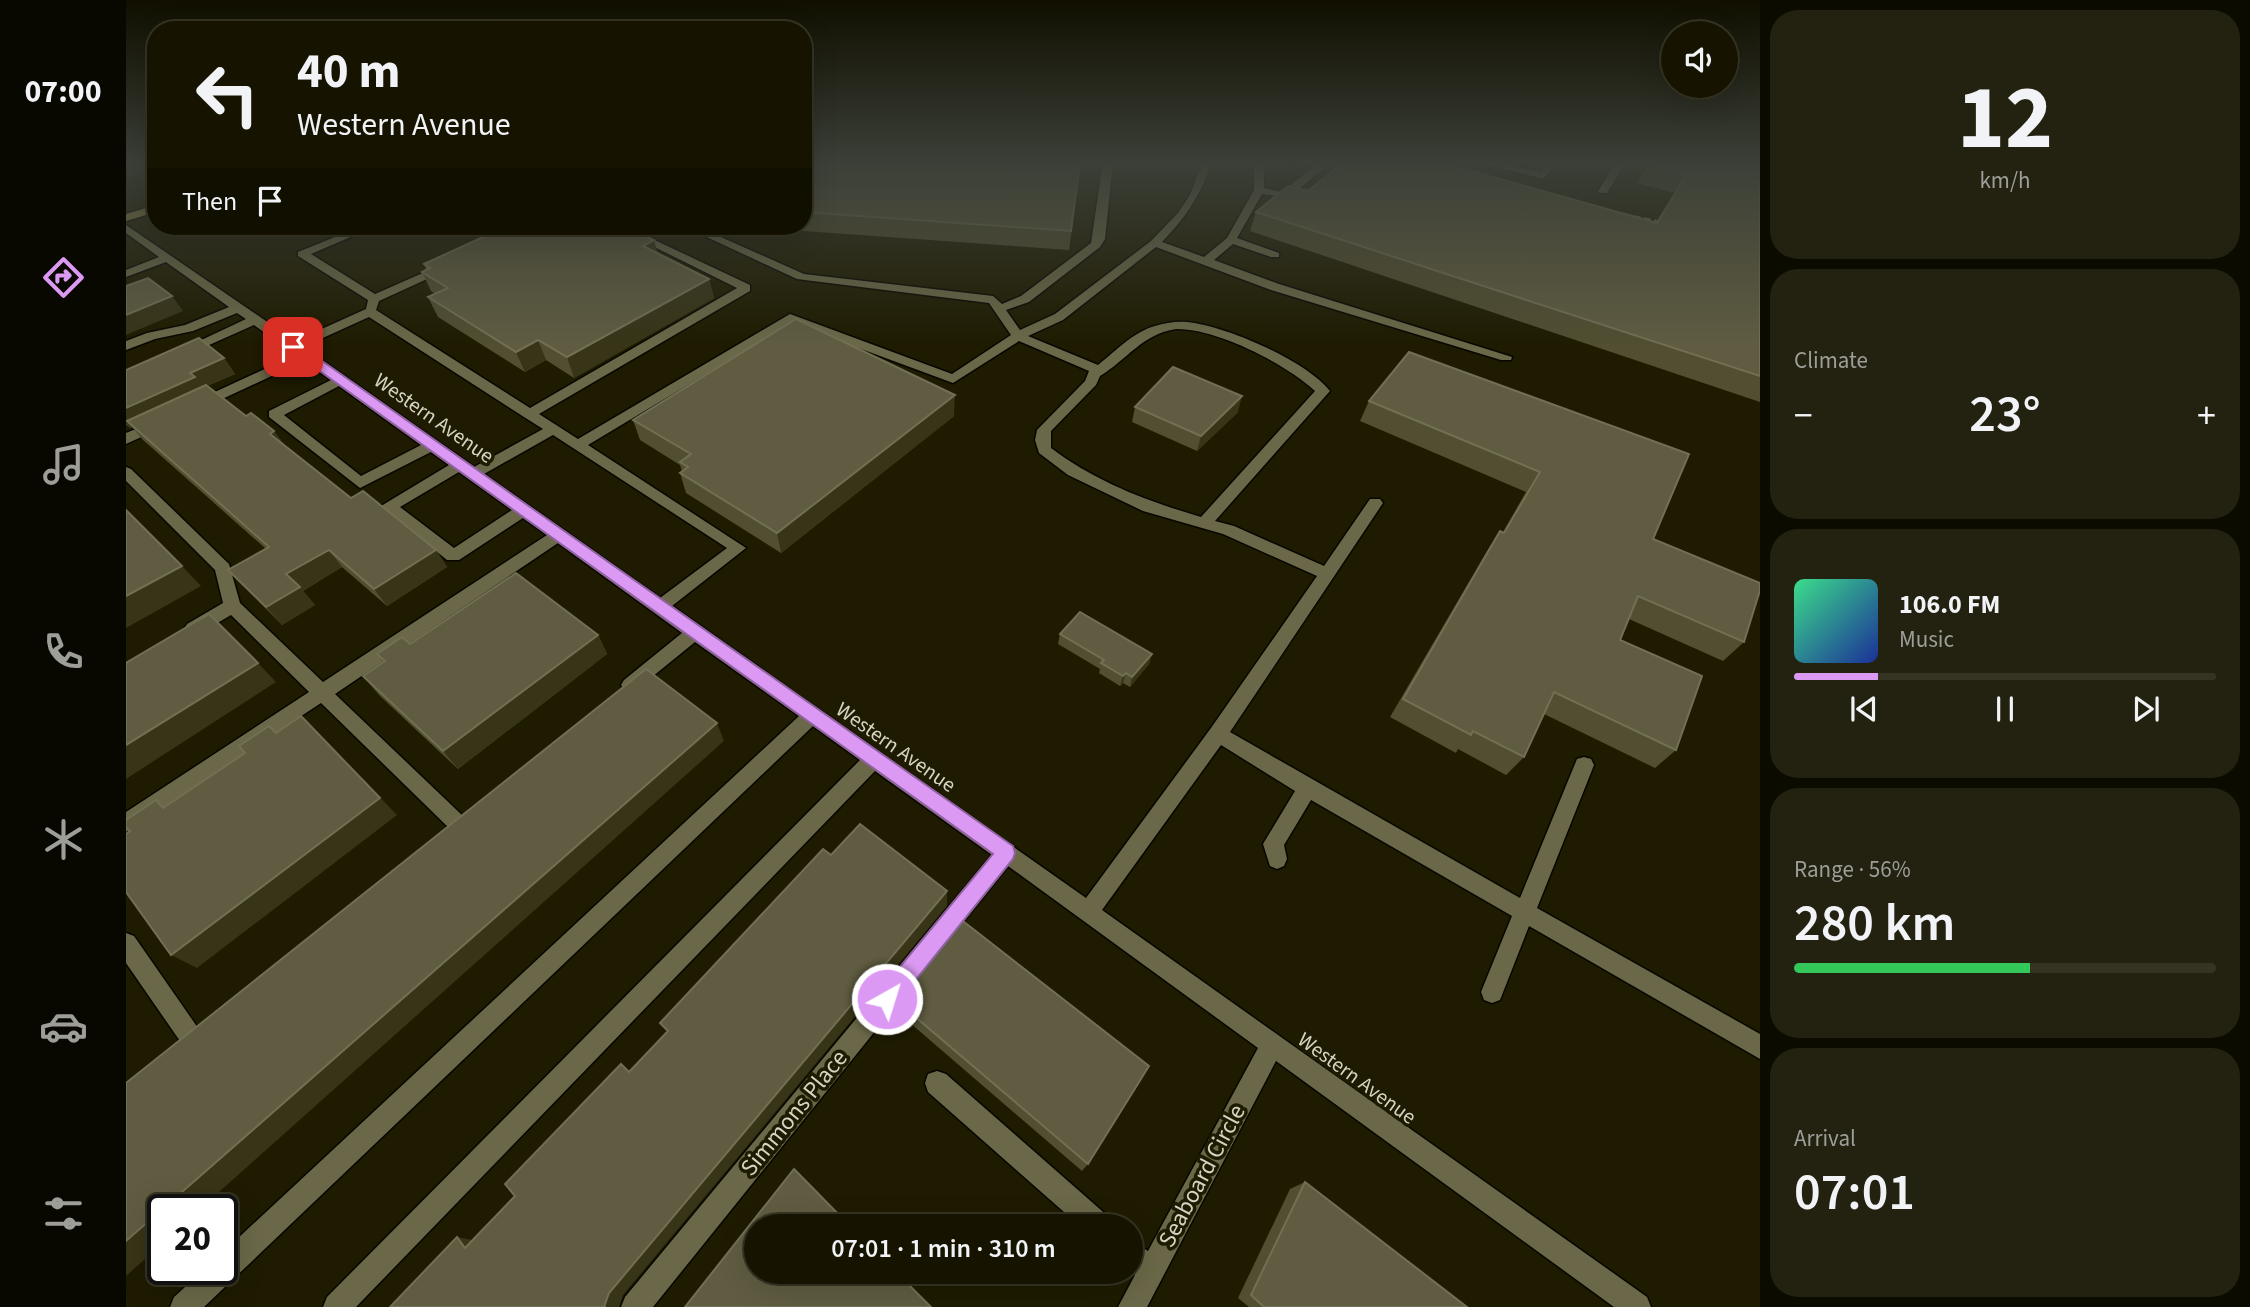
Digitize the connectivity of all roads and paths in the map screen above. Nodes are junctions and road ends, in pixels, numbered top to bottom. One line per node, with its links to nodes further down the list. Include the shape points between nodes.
1 (1101, 223): 17 (street, via 1096,245 1025,299)
2 (1174, 223): 9 (street)
3 (1241, 223): 8 (street)
4 (126, 228): 11 (street, Western Avenue)
5 (349, 235): 15 (street, via 302,254)
6 (636, 235): 26 (street, via 746,288)
7 (708, 235): 17 (street, via 801,277 993,300)
8 (1231, 240): 10 (street); 12 (street)
9 (1155, 243): 12 (street); 19 (street, via 1059,317)
10 (1275, 256)
11 (166, 258): 14 (street); 16 (street, Western Avenue)
12 (1206, 261): 23 (street, via 1275,287)
13 (452, 264): 15 (street)
14 (126, 274)
15 (372, 306): 21 (street); 26 (street)
16 (237, 308): 18 (street, Western Avenue); 20 (street)
17 (999, 309): 19 (street)
18 (255, 320): 21 (street, Western Avenue); 22 (street)
19 (1018, 336): 24 (street, via 1093,366); 30 (street, via 953,379 790,318)
20 (126, 346)
21 (299, 351): 25 (street, Western Avenue); 28 (street)
22 (173, 356)
23 (1506, 358)
24 (1097, 373): 35 (street, via 1044,430 1044,450 1073,472 1148,507); 35 (street, via 1153,330 1176,325 1196,327 1280,361 1323,391)
25 (341, 380): 29 (street, Western Avenue); 29 (street, via 274,414 360,483)
26 (529, 414): 27 (street)
27 (553, 429): 30 (street); 31 (street)
28 (126, 439)
29 (432, 445): 31 (street, Western Avenue)
30 (578, 445): 39 (street, via 738,548)
31 (466, 469): 34 (street, Western Avenue); 34 (street, via 389,506 453,556)
32 (126, 472): 38 (street, via 223,568)
33 (1375, 503): 37 (street)
34 (524, 510): 36 (street, Western Avenue)
35 (1204, 523): 37 (street)
36 (559, 535): 39 (street, Western Avenue); 42 (street)
37 (1327, 574): 45 (street)
38 (232, 606): 41 (street); 42 (street)
39 (659, 607): 40 (street, Western Avenue)
40 (695, 632): 43 (street); 44 (street, Western Avenue)
41 (173, 641)
42 (322, 692): 50 (street); 51 (street)
43 (612, 700)
44 (812, 715): 46 (street, Western Avenue); 66 (street)
45 (1218, 734): 48 (street); 55 (street)
46 (874, 759): 53 (street, Western Avenue); 67 (street)
47 (1584, 765): 56 (street)
48 (1308, 788): 54 (street, via 1273,844); 56 (street)
49 (478, 806): 50 (street)
50 (457, 822): 52 (street)
51 (126, 823)
52 (437, 838)
53 (1006, 853): 55 (street, Western Avenue); 68 (street, Simmons Place)
54 (1278, 859)
55 (1088, 912): 59 (street, Western Avenue)
56 (1525, 913): 58 (street); 60 (street)
57 (126, 944): 61 (street, via 195,1031)
58 (1492, 992)
59 (1272, 1045): 65 (street, Seaboard Circle); 70 (street, Western Avenue)
60 (1760, 1047)
61 (169, 1053)
62 (937, 1083): 63 (street)
63 (1086, 1214)
64 (1143, 1264): 65 (street)
65 (1151, 1271): 69 (street, Seaboard Circle)
66 (184, 1307)
67 (337, 1307)
68 (635, 1307)
69 (1132, 1307)
70 (1637, 1307)

